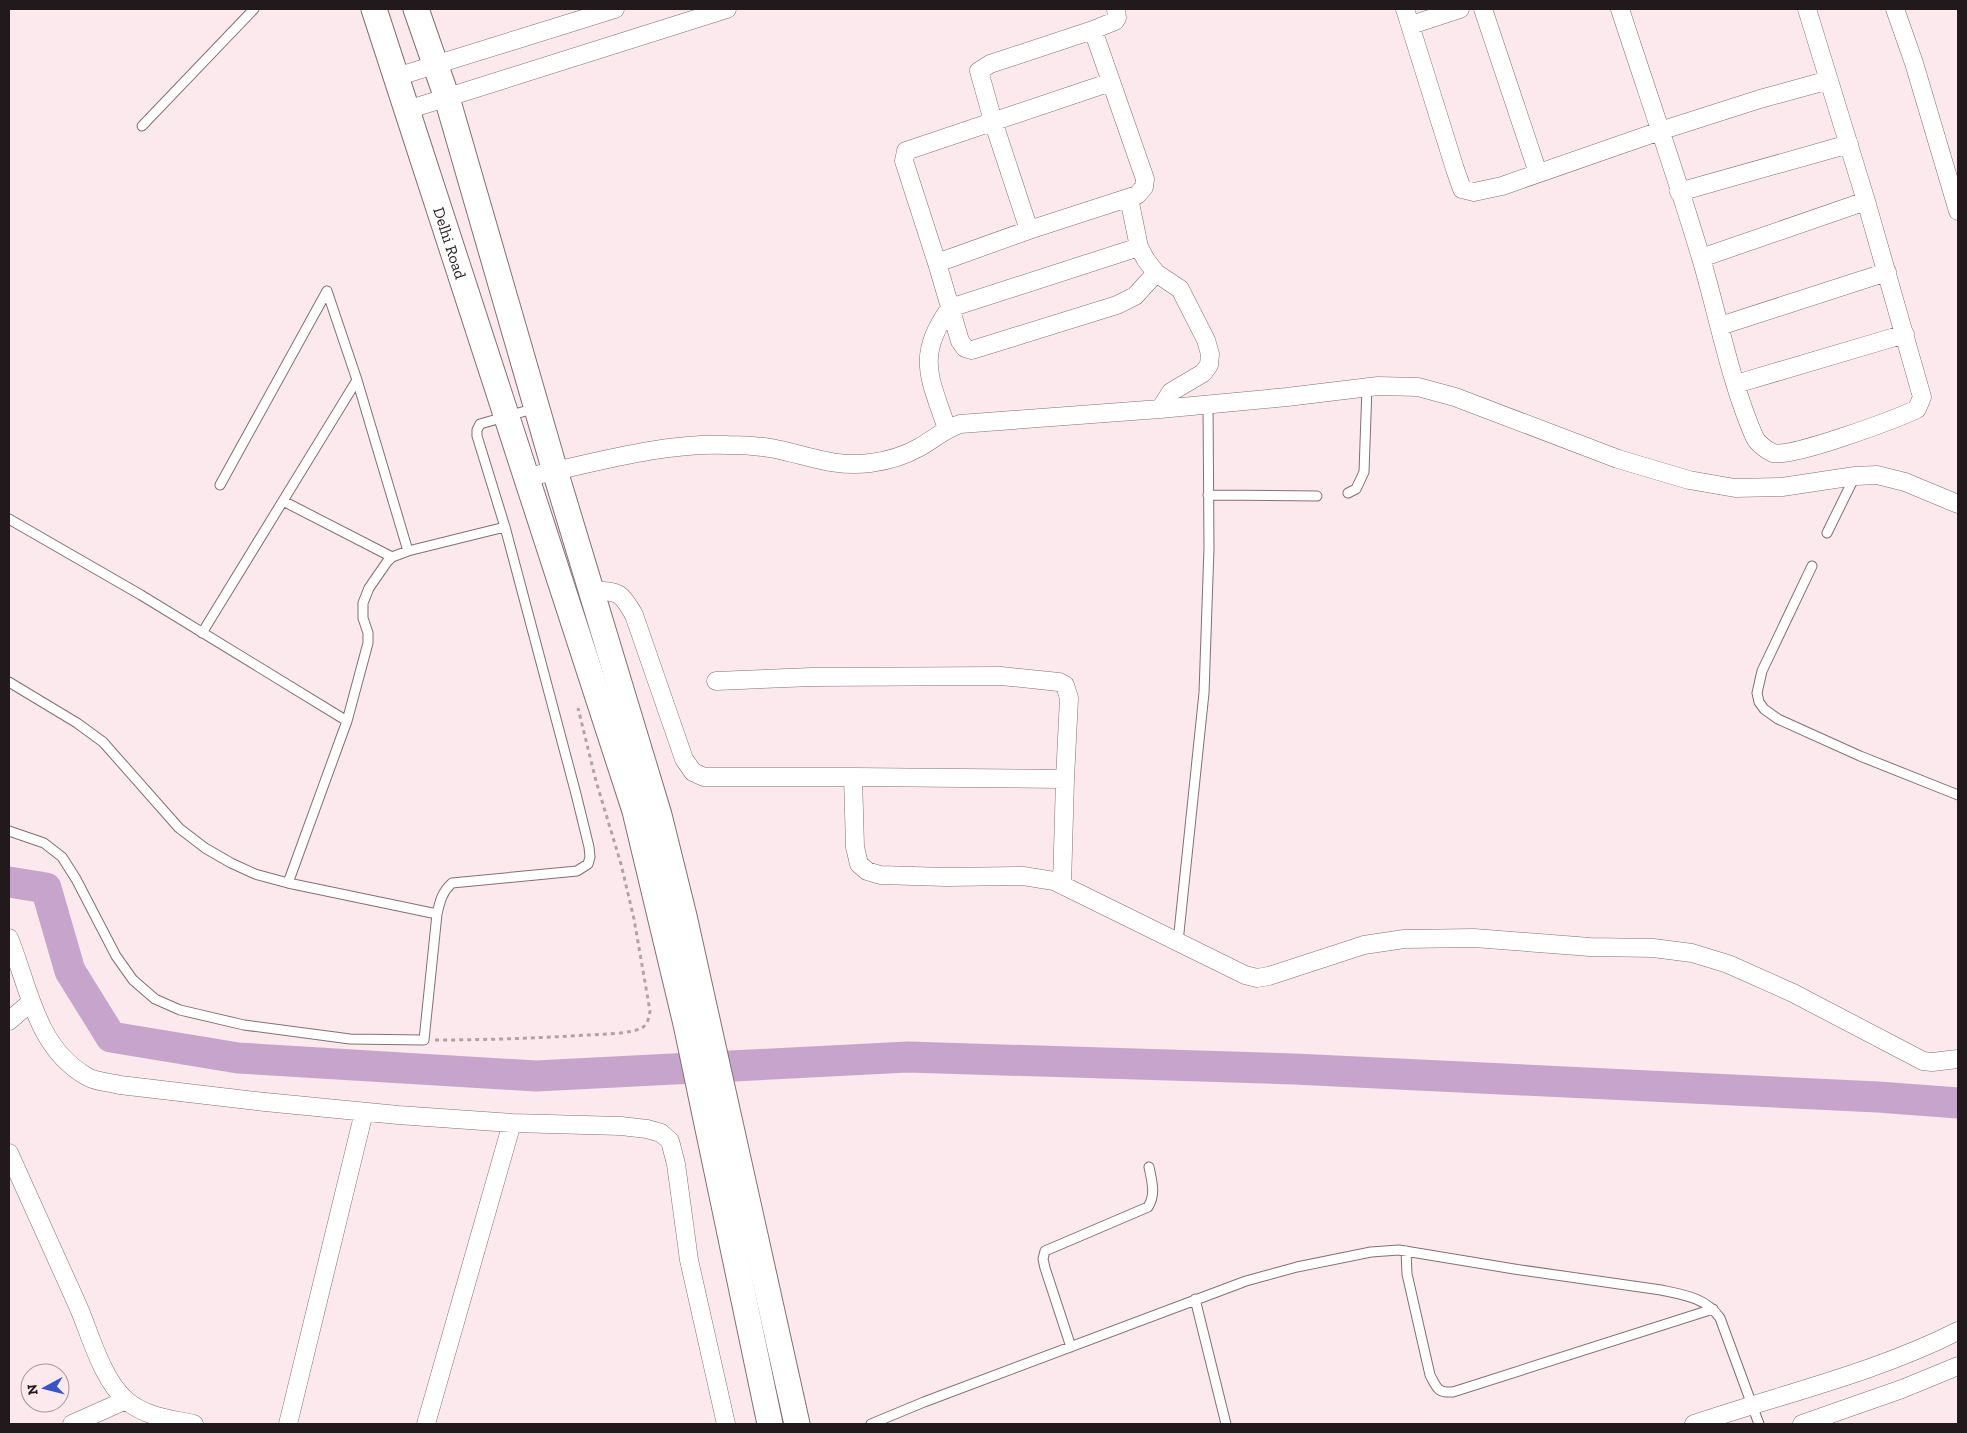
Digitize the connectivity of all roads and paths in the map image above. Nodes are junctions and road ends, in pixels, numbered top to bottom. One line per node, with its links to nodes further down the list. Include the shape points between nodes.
1 (254, 9): 21 (lane)
2 (374, 9): 15 (main road, Delhi Road)
3 (416, 9): 14 (main road)
4 (615, 9): 14 (street)
5 (727, 9): 18 (street)
6 (1116, 9): 13 (street, via 1118,18 1115,21)
7 (1460, 9): 12 (street)
8 (1483, 9): 24 (street)
9 (1620, 9): 22 (street)
10 (1807, 9): 16 (street)
11 (1895, 9): 28 (street)
12 (1408, 17): 24 (street, via 1462,189 1474,192)
13 (1092, 30): 17 (street); 20 (street, via 982,68 979,75)
14 (434, 64): 15 (street); 18 (main road)
15 (396, 76): 19 (main road, Delhi Road)
16 (1829, 80): 22 (street); 23 (street)
17 (1111, 82): 20 (street); 26 (street, via 1145,179 1144,187)
18 (447, 98): 19 (street); 42 (main road)
19 (407, 110): 44 (main road, Delhi Road)
20 (993, 121): 29 (street); 32 (street, via 906,151 904,156)
21 (142, 126)
22 (1660, 131): 24 (street); 25 (street)
23 (1848, 144): 25 (street); 27 (street)
24 (1538, 173)
25 (1680, 192): 31 (street)
26 (1129, 198): 29 (street); 30 (street)
27 (1866, 201): 31 (street); 33 (street)
28 (1958, 211)
29 (1029, 230): 32 (street)
30 (1139, 247): 34 (street); 35 (street)
31 (1701, 258): 36 (street)
32 (937, 264): 35 (street)
33 (1887, 272): 36 (street); 37 (street)
34 (1156, 273): 35 (street, via 1135,296 1118,305 972,350 965,348 960,341); 43 (street, via 1183,293 1210,354 1209,365 1203,373 1171,392)
35 (950, 308): 45 (street, via 938,325 927,363)
36 (1720, 326): 39 (street)
37 (1905, 334): 39 (street); 39 (street, via 1922,397 1917,408 1898,418 1808,448 1775,454 1766,449 1755,437)
38 (357, 380): 49 (lane, via 327,291); 53 (lane); 58 (lane)
39 (1736, 384)
40 (1367, 387): 41 (street); 47 (street, via 1418,387 1455,397 1618,459 1689,480 1735,488 1782,487); 50 (lane, via 1364,472 1356,489)
41 (1208, 404): 43 (street); 51 (lane)
42 (536, 408): 44 (lane); 46 (main road)
43 (1160, 409): 45 (street, via 960,424)
44 (506, 416): 48 (main road, Delhi Road); 56 (lane, via 480,424 477,430 478,443)
45 (947, 429): 46 (street, via 920,447 870,463 833,464 769,448 727,444 640,453)
46 (555, 471): 48 (street); 61 (main road)
47 (1855, 476): 54 (street, via 1877,475); 57 (lane)
48 (527, 477): 77 (main road, Delhi Road, via 635,810)
49 (220, 485)
50 (1348, 493)
51 (1208, 495): 52 (lane); 74 (lane, via 1204,693)
52 (1317, 496)
53 (282, 501): 59 (lane); 62 (lane)
54 (1958, 504)
55 (9, 519): 62 (lane)
56 (505, 527): 58 (lane); 72 (lane, via 590,857 583,868 564,874 452,883 442,895)
57 (1827, 533)
58 (408, 551): 59 (lane)
59 (392, 557): 65 (lane, via 381,569 363,603 362,618 368,643)
60 (1812, 566): 68 (lane, via 1762,671 1759,702 1778,719)
61 (591, 590): 66 (street, via 617,592 626,600 684,759 693,772 704,777); 77 (main road, via 659,815 684,916)
62 (202, 633): 65 (lane)
63 (716, 680): 67 (street, via 812,676 1001,676 1053,680 1065,685 1069,698)
64 (9, 682): 70 (lane, via 102,742 179,828 205,848 255,874)
65 (347, 721): 70 (lane)
66 (852, 776): 67 (street); 71 (street, via 855,847 859,864 867,872 946,877 1023,876)
67 (1065, 779): 71 (street)
68 (1958, 795)
69 (9, 831): 72 (lane, via 44,844 62,857 116,956 133,980 155,999 180,1010 244,1025 350,1039 424,1040)
70 (288, 883): 72 (lane)
71 (1062, 885): 74 (street)
72 (437, 914)
73 (9, 938): 75 (street)
74 (1178, 942): 78 (street, via 1256,978 1364,945 1404,939 1474,938 1692,952 1793,993 1923,1061)
75 (31, 1002): 76 (street); 79 (street, via 42,1031 67,1062 88,1077 120,1085)
76 (9, 1021)
77 (697, 1022): 96 (main road, via 708,1134); 97 (main road, via 732,1130)
78 (1958, 1059)
79 (364, 1112): 80 (street); 93 (street)
80 (512, 1123): 94 (street); 95 (street, via 630,1127 661,1133 670,1141 689,1260)
81 (9, 1153): 89 (street, via 108,1378)
82 (1149, 1167): 87 (lane, via 1153,1192 1148,1207 1043,1254)
83 (1406, 1251): 84 (lane, via 1371,1252 1297,1267); 85 (lane, via 1683,1294); 85 (lane, via 1407,1274 1430,1375 1436,1388 1443,1392 1453,1392)
84 (1195, 1299): 87 (lane); 99 (lane)
85 (1713, 1309): 90 (lane, via 1720,1318)
86 (1958, 1331): 90 (street, via 1924,1348 1853,1374)
87 (1071, 1347): 98 (lane)
88 (1958, 1366): 102 (street)
89 (126, 1400): 91 (street); 92 (street, via 157,1417)
90 (1752, 1405): 100 (street); 101 (lane)
91 (72, 1424)
92 (194, 1424)
93 (288, 1424)
94 (426, 1424)
95 (726, 1424)
96 (770, 1424)
97 (797, 1424)
98 (871, 1424)
99 (1226, 1424)
100 (1694, 1424)
101 (1759, 1424)
102 (1802, 1424)

